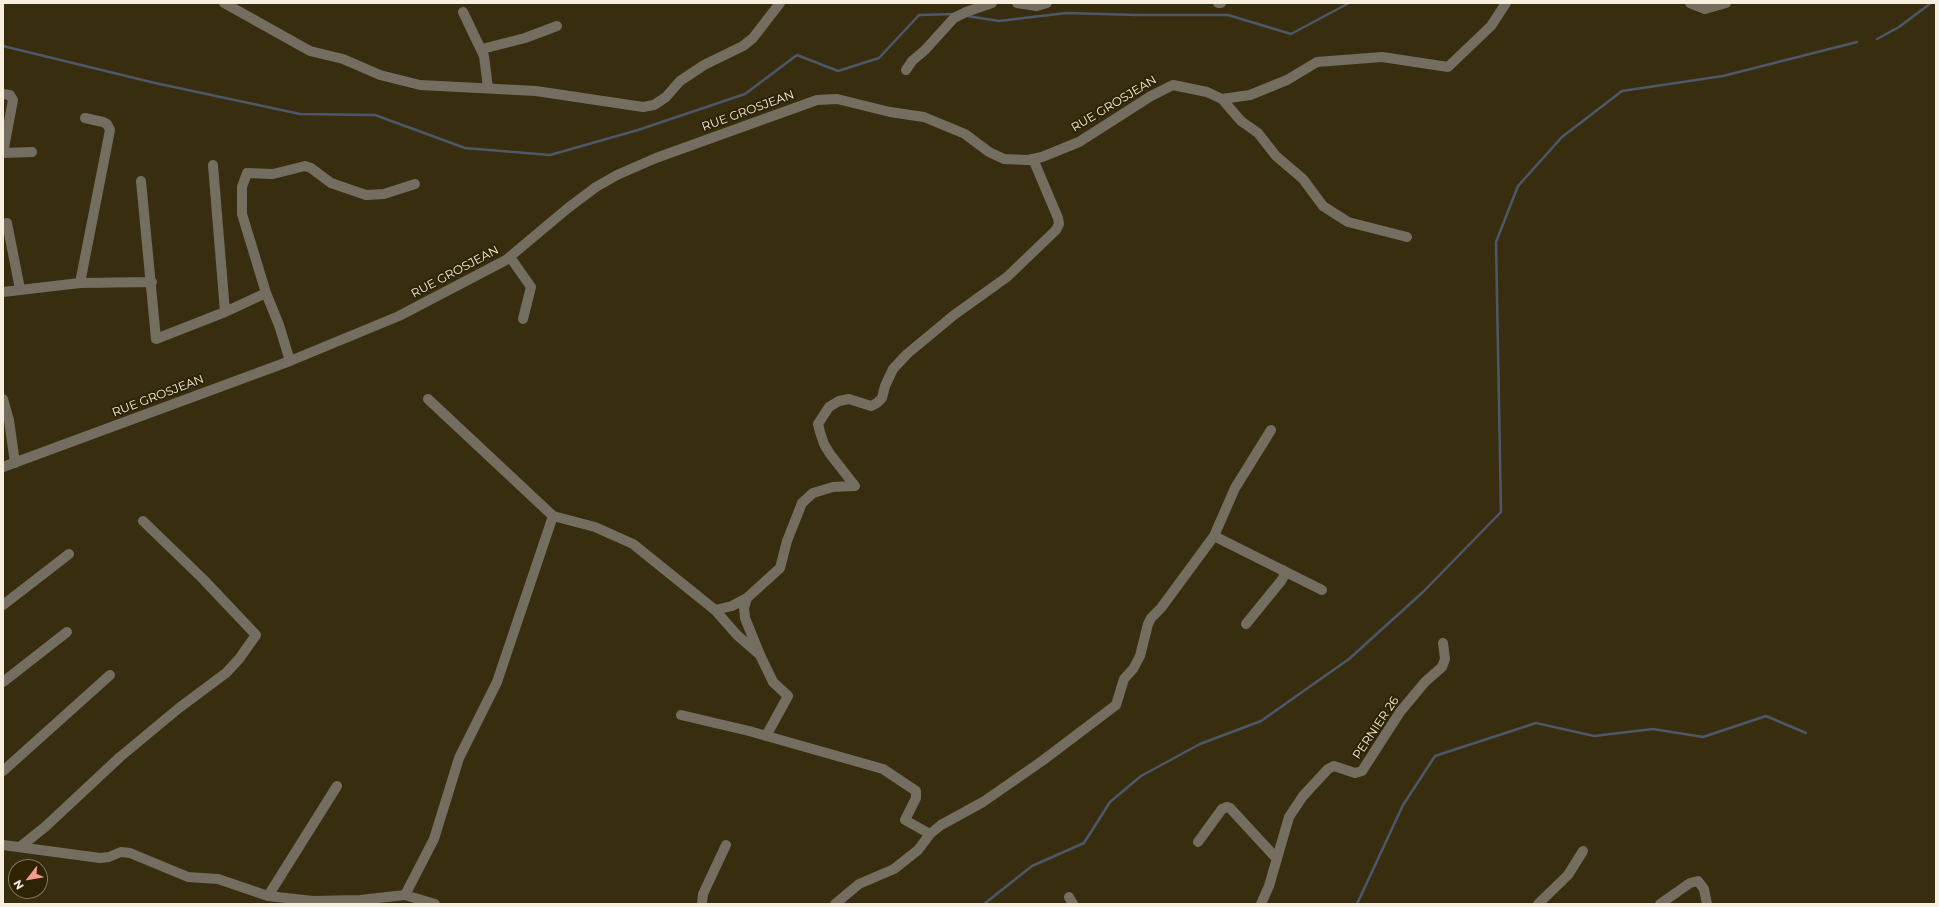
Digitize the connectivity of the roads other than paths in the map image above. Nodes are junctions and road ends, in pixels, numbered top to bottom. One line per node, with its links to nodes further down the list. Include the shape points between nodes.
1 (224, 3): 15 (street, via 310,51 343,59 380,76 420,85)
2 (780, 3): 15 (street, via 753,38 680,81 666,97 654,105 643,108 536,91)
3 (992, 3): 14 (street, via 954,18)
4 (1017, 3): 5 (street, via 1037,6)
5 (1047, 3)
6 (1218, 3): 7 (street)
7 (1221, 3)
8 (1506, 3): 17 (street, via 1491,26 1448,67 1382,57 1317,62 1287,80 1250,95)
9 (1690, 3): 10 (street, via 1705,9)
10 (1726, 3)
11 (464, 12): 13 (street)
12 (557, 26): 13 (street, via 525,38)
13 (482, 49): 15 (street)
14 (906, 70)
15 (488, 88)
16 (3, 94): 20 (street, via 10,95 13,100)
17 (1222, 99): 21 (street, RUE GROSJEAN, via 1207,92 1173,85 1151,96 1079,142 1042,157); 26 (street, via 1241,120 1258,133 1276,156 1303,179 1323,206 1348,222)
18 (85, 118): 29 (street, via 103,122 110,130)
19 (32, 152): 20 (street)
20 (3, 153)
21 (1033, 158): 27 (street, RUE GROSJEAN, via 1004,159 988,152 965,134 924,117 837,99 817,100 656,158 617,175 568,208); 47 (street, via 1058,218 1056,230 1007,278 954,315 907,354 893,369 882,398 877,403 871,406 849,399 839,401 830,407 818,424 820,432 830,454 855,486 833,486 813,493 802,503 787,541 780,568)
22 (213, 165): 33 (street)
23 (141, 181): 28 (street)
24 (415, 184): 32 (street, via 384,194 366,195 331,183 311,168 304,166 273,174 247,173 242,187 242,214)
25 (7, 223): 30 (street)
26 (1407, 238)
27 (510, 256): 34 (street, via 531,287); 35 (street, RUE GROSJEAN, via 399,316)
28 (152, 282): 29 (street); 33 (street, via 156,339)
29 (80, 283): 30 (street)
30 (20, 289): 31 (street)
31 (3, 292)
32 (266, 293): 33 (street); 35 (street)
33 (225, 312)
34 (524, 319)
35 (290, 361): 39 (street, RUE GROSJEAN)
36 (3, 399): 39 (street, via 9,420)
37 (428, 399): 41 (street)
38 (1271, 430): 43 (street, via 1235,488)
39 (15, 463): 40 (street, RUE GROSJEAN)
40 (3, 467)
41 (553, 516): 49 (street, via 595,527 633,544); 67 (street, via 497,682 459,758 434,839)
42 (143, 521): 64 (street, via 256,634 226,673 126,752)
43 (1214, 536): 45 (street); 60 (street, via 1151,618 1140,656 1124,679 1116,705 996,793)
44 (69, 554): 48 (street)
45 (1283, 570): 46 (street); 50 (street, via 1284,576 1281,581)
46 (1322, 590)
47 (747, 598): 49 (street, via 732,606); 53 (street, via 744,608 746,618)
48 (3, 605)
49 (715, 610): 53 (street, via 737,635)
50 (1246, 624)
51 (67, 632): 55 (street)
52 (1442, 643): 66 (street, PERNIER 26, via 1444,663 1400,712 1362,771 1355,774 1334,766 1328,769 1303,796 1290,817)
53 (760, 655): 57 (street, via 773,682 788,696)
54 (110, 675): 58 (street)
55 (3, 682)
56 (681, 715): 57 (street)
57 (766, 736): 60 (street, via 883,769 916,791 916,798 905,820)
58 (3, 770)
59 (337, 786): 68 (street)
60 (930, 834): 72 (street, via 918,850 894,869 859,884)
61 (1198, 842): 66 (street, via 1222,809 1227,807)
62 (3, 845): 64 (street)
63 (726, 845): 71 (street, via 703,894)
64 (20, 847): 68 (street, via 100,858 121,852 130,853 188,877 218,879)
65 (1583, 851): 74 (street, via 1568,875)
66 (1277, 859): 73 (street, PERNIER 26)
67 (405, 895): 69 (street); 70 (street)
68 (272, 899): 69 (street)
69 (359, 902)
70 (435, 904)
71 (703, 904)
72 (835, 904)
73 (1261, 904)
74 (1538, 904)
75 (1660, 904): 76 (street, via 1690,883 1698,881 1704,890)
76 (1706, 904)

